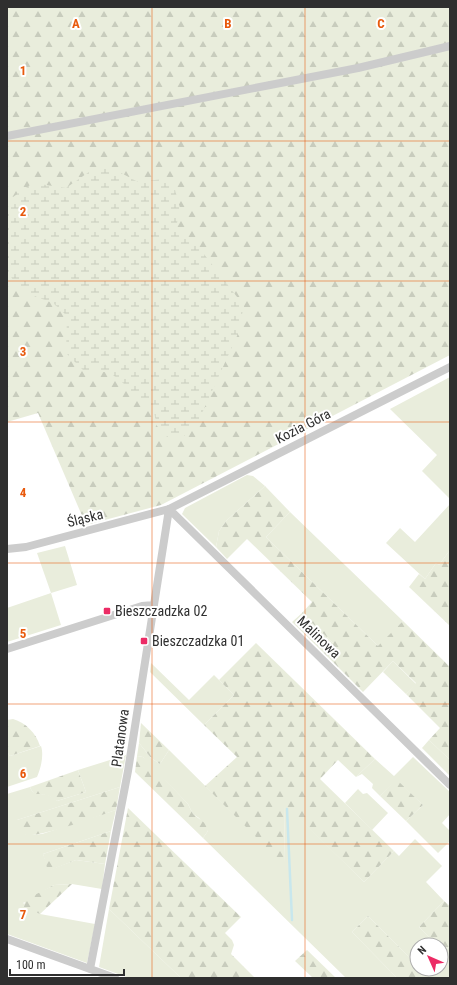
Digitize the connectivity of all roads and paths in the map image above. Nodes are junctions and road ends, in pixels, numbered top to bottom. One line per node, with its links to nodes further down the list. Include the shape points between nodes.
1 (450, 46): 2 (street, via 358,68)
2 (7, 136)
3 (450, 367): 4 (street, Kozia Góra)
4 (169, 509): 5 (street, Śląska, via 26,547); 6 (street, Platanowa); 8 (street, Malinowa)
5 (7, 549)
6 (154, 605): 7 (street, via 142,606); 10 (street, Platanowa, via 128,771)
7 (7, 649)
8 (450, 785)
9 (7, 939): 10 (street)
10 (90, 969): 11 (street)
11 (115, 978)

